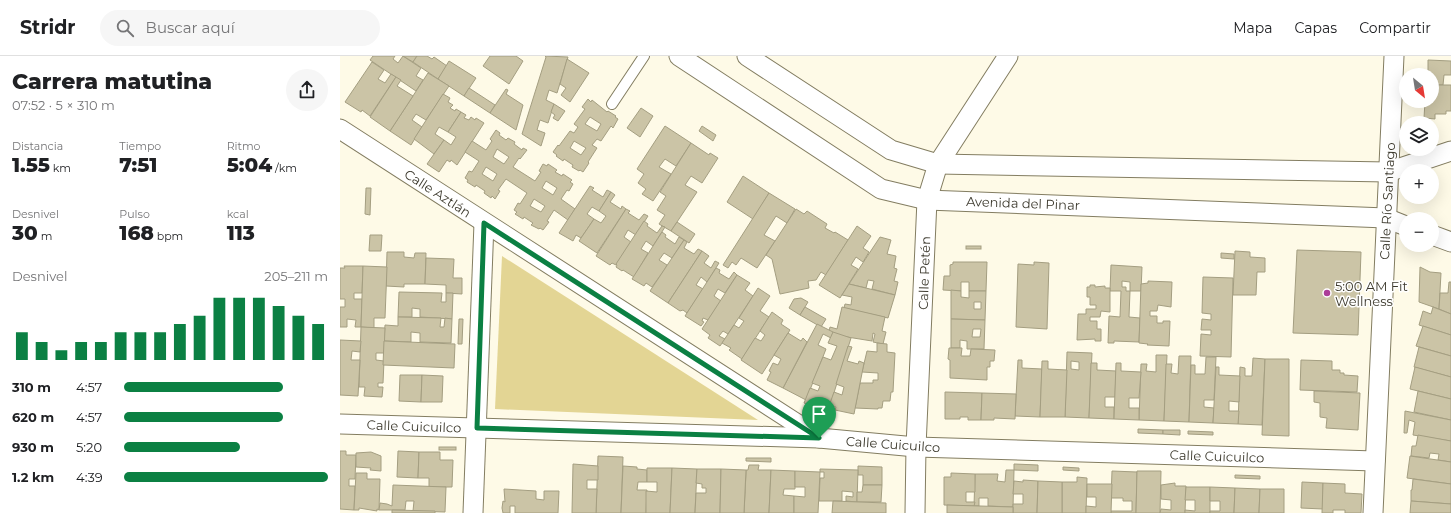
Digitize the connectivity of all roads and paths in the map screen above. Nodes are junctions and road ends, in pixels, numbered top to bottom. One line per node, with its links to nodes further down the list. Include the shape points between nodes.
1 (644, 56): 6 (lane)
2 (679, 56): 11 (street, Avenida del Pinar, via 881,189)
3 (748, 56): 9 (street, via 891,150)
4 (1008, 56): 9 (street, Calle Petén)
5 (1394, 56): 10 (street, Calle Río Santiago)
6 (612, 104)
7 (340, 129): 13 (street, Calle Aztlán)
8 (1451, 151): 10 (street)
9 (938, 164): 10 (street); 11 (street, Calle Petén)
10 (1388, 172): 12 (street, Calle Río Santiago)
11 (927, 200): 12 (street, Avenida del Pinar); 20 (street, Calle Petén)
12 (1386, 218): 14 (street, Avenida del Pinar); 21 (street, Calle Río Santiago)
13 (484, 223): 18 (street); 19 (street, Calle Aztlán)
14 (1399, 223)
15 (1439, 238): 16 (street)
16 (1451, 242)
17 (340, 424): 18 (street, Calle Cuicuilco)
18 (477, 428): 19 (street, Calle Cuicuilco); 22 (street)
19 (819, 438): 20 (street, Calle Cuicuilco)
20 (916, 447): 21 (street, Calle Cuicuilco); 23 (street, Calle Petén)
21 (1375, 461): 24 (street, Calle Río Santiago)
22 (473, 513)
23 (915, 513)
24 (1373, 513)

